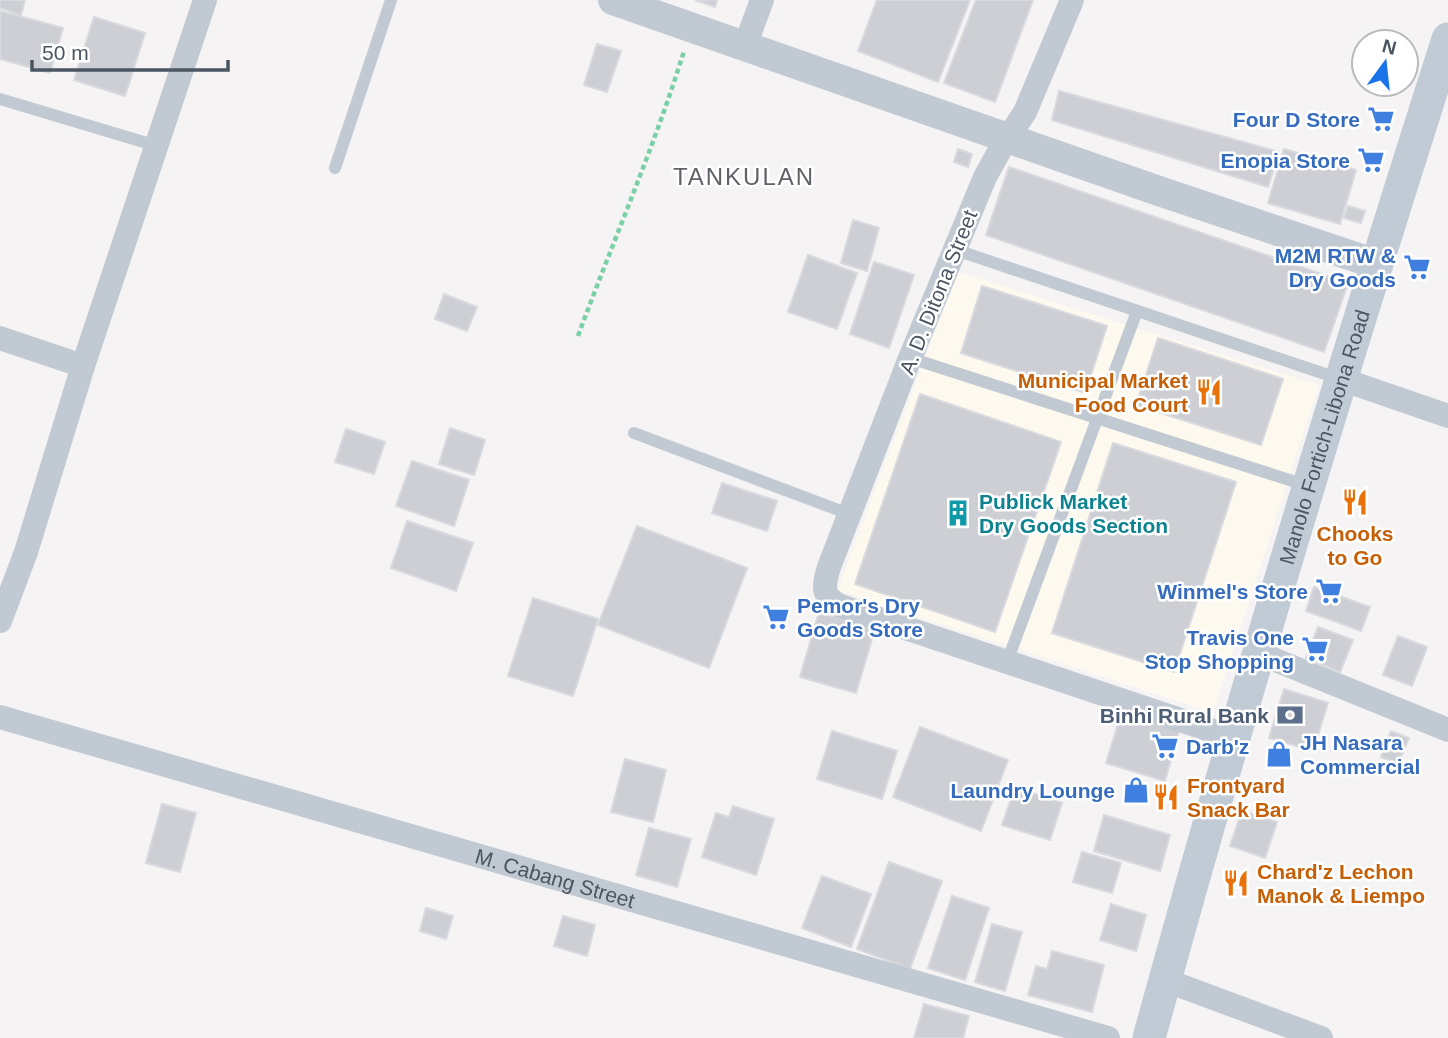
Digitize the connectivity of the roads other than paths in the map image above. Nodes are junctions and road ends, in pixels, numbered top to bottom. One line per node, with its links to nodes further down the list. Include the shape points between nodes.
1 (205, 0): 10 (street)
2 (391, 0): 11 (lane)
3 (613, 0): 7 (street)
4 (762, 0): 7 (street)
5 (1072, 0): 9 (street, A. D. Ditona Street, via 1035,92)
6 (1448, 39): 13 (main road, Manolo Fortich-Libona Road)
7 (745, 46): 9 (street)
8 (0, 99): 10 (lane)
9 (1009, 138): 12 (street, A. D. Ditona Street, via 985,177); 13 (street)
10 (157, 146): 17 (street)
11 (335, 169)
12 (956, 250): 14 (lane); 16 (street, A. D. Ditona Street)
13 (1376, 264): 18 (main road, Manolo Fortich-Libona Road)
14 (1137, 311): 18 (lane); 20 (lane)
15 (0, 338): 17 (street)
16 (911, 358): 20 (lane); 23 (street, A. D. Ditona Street)
17 (83, 366): 24 (street)
18 (1341, 379): 19 (street); 22 (main road, Manolo Fortich-Libona Road)
19 (1448, 416)
20 (1097, 418): 22 (lane); 26 (lane)
21 (635, 433): 23 (lane)
22 (1308, 486): 25 (main road, Manolo Fortich-Libona Road)
23 (849, 514): 26 (street, A. D. Ditona Street, via 825,583 829,600)
24 (0, 621)
25 (1258, 653): 28 (street); 29 (main road, Manolo Fortich-Libona Road)
26 (1007, 663): 29 (street)
27 (0, 717): 31 (street, M. Cabang Street)
28 (1448, 730)
29 (1234, 738): 30 (main road, Manolo Fortich-Libona Road)
30 (1165, 980): 32 (main road, Manolo Fortich-Libona Road); 33 (street)
31 (1108, 1038)
32 (1149, 1038)
33 (1321, 1038)

